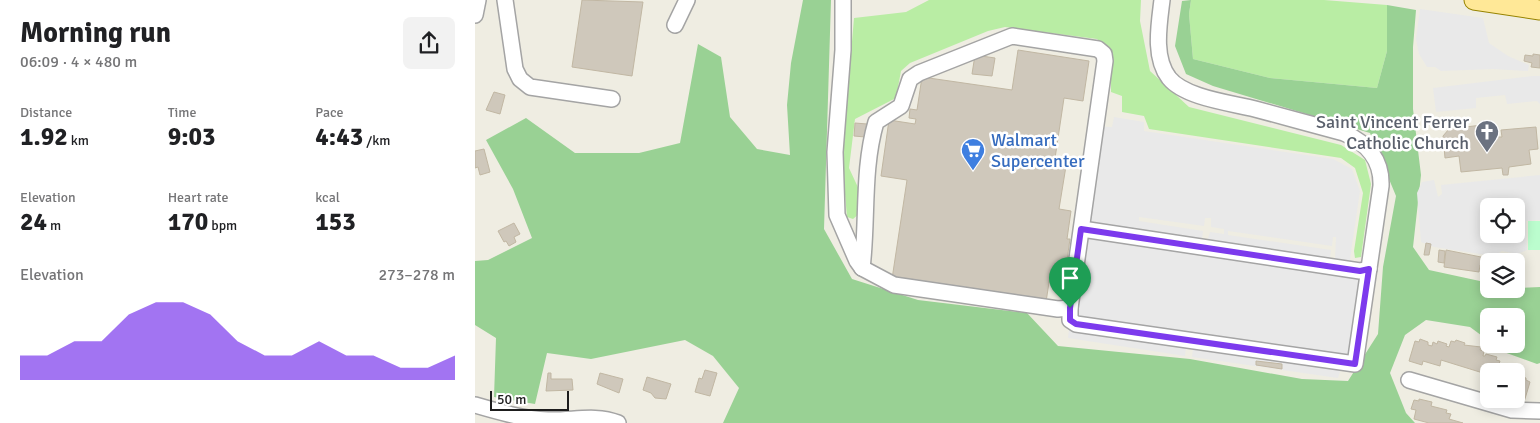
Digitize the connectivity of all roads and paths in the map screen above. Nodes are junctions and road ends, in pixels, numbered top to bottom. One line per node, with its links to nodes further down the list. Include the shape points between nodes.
1 (478, 0): 8 (street)
2 (505, 0): 10 (street, via 515,69 521,79 530,87)
3 (687, 0): 9 (street)
4 (843, 0): 12 (street, via 843,50 835,152 837,215)
5 (1162, 0): 13 (street, via 1159,50 1170,79 1180,87 1215,100 1344,133 1369,148 1377,161 1381,182)
6 (1475, 0): 7 (main road)
7 (1540, 10)
8 (475, 15)
9 (675, 25)
10 (613, 98)
11 (1081, 229): 12 (street, via 1104,54 1098,49 1012,36 919,73 910,79 901,106 876,122 864,214); 13 (street, via 1360,271); 14 (street)
12 (863, 268): 14 (street, via 894,285 1058,309)
13 (1369, 269): 14 (street, via 1355,364 1076,324 1070,320)
14 (1070, 308)
15 (1409, 380): 17 (street, via 1512,410)
16 (475, 405): 18 (street, via 511,415 548,420 604,418)
17 (1540, 411)
18 (618, 423)

